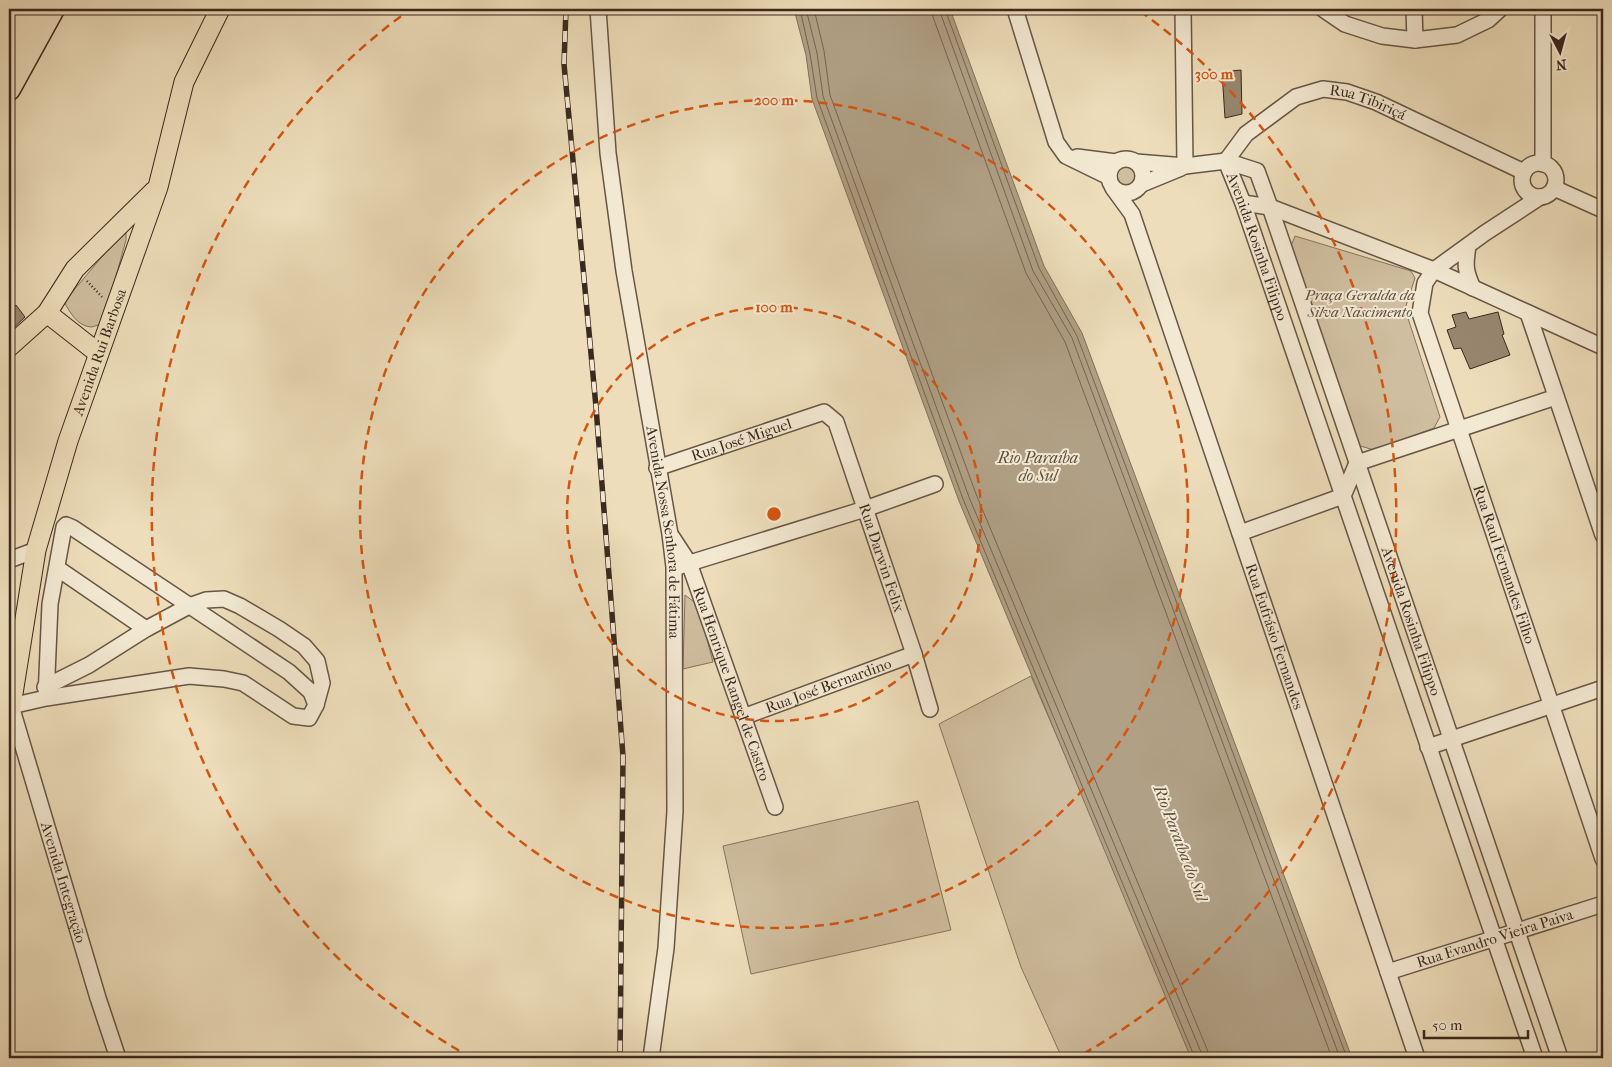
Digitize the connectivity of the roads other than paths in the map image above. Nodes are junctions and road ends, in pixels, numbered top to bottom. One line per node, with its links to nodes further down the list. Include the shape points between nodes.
1 (31, 9): 12 (highway)
2 (53, 9): 13 (highway)
3 (220, 9): 22 (main road, Avenida Rui Barbosa, via 184,82)
4 (598, 9): 42 (street, Avenida Nossa Senhora de Fátima, via 608,153)
5 (1015, 9): 14 (street, via 1056,142)
6 (1182, 9): 19 (street)
7 (1323, 9): 11 (street, via 1345,24 1382,36)
8 (1414, 9): 11 (street)
9 (1500, 9): 11 (street, via 1488,20 1457,35)
10 (1543, 9): 18 (street)
11 (1415, 40)
12 (9, 46)
13 (9, 89)
14 (1066, 156): 16 (street); 21 (street)
15 (1226, 161): 19 (street); 20 (street, Rua Tibiriçá, via 1246,134 1296,98 1323,89 1347,92 1376,102); 26 (street, Avenida Rosinha Filippo); 27 (street, Avenida Rosinha Filippo, via 1257,171)
16 (1116, 162): 17 (street, via 1126,159); 21 (street, via 1111,169)
17 (1136, 162): 19 (street); 23 (street, via 1144,174)
18 (1542, 164): 20 (street, via 1532,165); 24 (street, via 1548,165 1554,173)
19 (1185, 166): 23 (street)
20 (1524, 172): 25 (street, via 1525,189)
21 (1111, 183): 23 (street, via 1123,193); 29 (street)
22 (158, 187): 33 (main road, via 75,269); 37 (main road, Avenida Rui Barbosa)
23 (1138, 188): 29 (street)
24 (1554, 188): 25 (street); 28 (street)
25 (1540, 197): 30 (street)
26 (1243, 203): 27 (street); 44 (street, Avenida Rosinha Filippo)
27 (1270, 206): 31 (street); 41 (street, Avenida Rosinha Filippo)
28 (1603, 210)
29 (1132, 214): 46 (street, Rua Eufrásio Fernandes)
30 (1468, 246): 31 (street); 32 (street, via 1466,274)
31 (1434, 270): 32 (street); 40 (street, Rua Raul Fernandes Filho, via 1425,283 1420,313)
32 (1474, 288): 34 (street)
33 (48, 313): 35 (main road); 37 (main road)
34 (1528, 313): 36 (street); 38 (street)
35 (9, 347)
36 (1603, 347)
37 (98, 353): 49 (main road, Avenida Rui Barbosa)
38 (1556, 397): 40 (street); 48 (street)
39 (824, 412): 42 (street, Rua José Miguel); 45 (street, Rua Darwin Felix, via 836,422)
40 (1459, 429): 41 (street); 62 (street, Rua Raul Fernandes Filho)
41 (1357, 463): 44 (street); 65 (street, Avenida Rosinha Filippo)
42 (657, 468): 47 (street, Avenida Nossa Senhora de Fátima)
43 (935, 484): 45 (street)
44 (1343, 496): 46 (street); 66 (street, Avenida Rosinha Filippo)
45 (865, 509): 52 (street); 57 (street, Rua Darwin Felix)
46 (1240, 533): 72 (street, Rua Eufrásio Fernandes)
47 (670, 534): 52 (street, Rua Henrique Rangel de Castro); 53 (street, Avenida Nossa Senhora de Fátima)
48 (1603, 535)
49 (38, 544): 50 (street); 51 (street); 61 (main road, Avenida Rui Barbosa)
50 (61, 546): 54 (street); 55 (street, via 64,527 69,525)
51 (9, 560)
52 (689, 563): 53 (street); 64 (street, Rua Henrique Rangel de Castro)
53 (674, 567): 74 (street, Avenida Nossa Senhora de Fátima, via 675,811 666,948)
54 (57, 568): 56 (street); 59 (street, via 50,604)
55 (189, 606): 56 (street); 60 (street, via 289,672 311,692); 60 (street, via 206,600 224,599 248,610 304,646 317,661 322,683)
56 (146, 629): 59 (street)
57 (914, 654): 63 (street, Rua Darwin Felix); 64 (street, Rua José Bernardino)
58 (1603, 688): 62 (street)
59 (46, 693): 60 (street, via 189,676 224,678 243,683 293,716 309,718); 61 (street)
60 (316, 705)
61 (10, 706): 73 (street, Avenida Integração)
62 (1552, 706): 65 (street); 68 (street, Rua Raul Fernandes Filho)
63 (930, 709)
64 (743, 717): 67 (street, Rua Henrique Rangel de Castro)
65 (1451, 739): 66 (street); 70 (street, Avenida Rosinha Filippo)
66 (1428, 747): 71 (street, Avenida Rosinha Filippo)
67 (775, 807)
68 (1603, 859)
69 (1603, 904): 70 (street, Rua Evandro Vieira Paiva)
70 (1516, 932): 71 (street, Rua Evandro Vieira Paiva); 77 (street, Avenida Rosinha Filippo)
71 (1493, 939): 72 (street, Rua Evandro Vieira Paiva); 76 (street, Avenida Rosinha Filippo)
72 (1388, 972): 75 (street, Rua Eufrásio Fernandes)
73 (118, 1058)
74 (651, 1058)
75 (1417, 1058)
76 (1535, 1058)
77 (1560, 1058)

